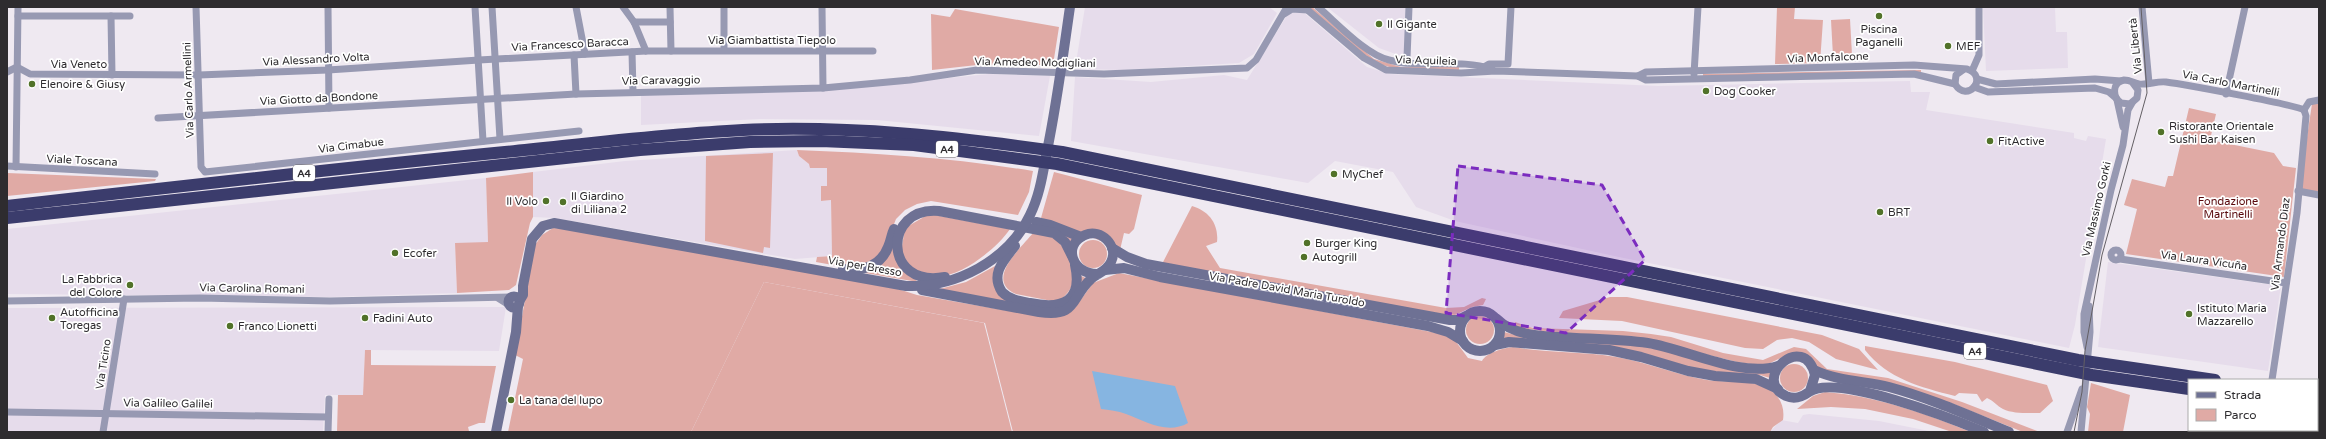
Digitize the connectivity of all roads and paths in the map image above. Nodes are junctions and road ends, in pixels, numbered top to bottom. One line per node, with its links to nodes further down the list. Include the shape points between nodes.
1 (18, 7): 23 (street)
2 (196, 7): 50 (street, Via Carlo Armellini)
3 (328, 7): 42 (street)
4 (475, 7): 39 (street)
5 (492, 7): 38 (street)
6 (576, 7): 35 (street)
7 (623, 7): 26 (street)
8 (670, 7): 27 (street)
9 (724, 7): 29 (street)
10 (822, 7): 34 (street)
11 (1065, 7): 28 (street, Via per Bresso)
12 (1070, 7): 28 (street, Via per Bresso)
13 (1287, 7): 22 (street)
14 (1318, 7): 41 (street, Via Aquileia, via 1370,51 1388,60)
15 (1409, 7): 37 (street)
16 (1511, 7): 41 (street, via 1508,64 1489,64)
17 (1698, 7): 43 (street)
18 (1979, 7): 46 (street, via 1980,56)
19 (2142, 7): 56 (street, Via Libertà)
20 (2245, 7): 62 (street)
21 (1306, 8): 22 (street, via 1292,9); 45 (street, Via Aquileia, via 1364,58 1386,70 1461,73)
22 (1283, 14): 59 (street, Via Amedeo Modigliani, via 1256,60 1247,68 1104,74 977,70 910,80)
23 (18, 16): 24 (street); 40 (street)
24 (111, 16): 25 (street); 48 (street)
25 (130, 16)
26 (634, 22): 27 (street); 30 (street)
27 (670, 22): 31 (street)
28 (1068, 25): 84 (street, Via per Bresso, via 1043,169 1030,216)
29 (724, 50): 31 (street, Via Giambattista Tiepolo); 34 (street, Via Giambattista Tiepolo)
30 (646, 51): 31 (street, Via Giambattista Tiepolo); 33 (street, Via Francesco Baracca)
31 (671, 51)
32 (873, 51): 34 (street, Via Giambattista Tiepolo)
33 (632, 52): 35 (street, Via Francesco Baracca); 60 (street)
34 (822, 52): 59 (street)
35 (585, 54): 36 (street, Via Francesco Baracca)
36 (574, 55): 38 (street, Via Francesco Baracca); 61 (street)
37 (1407, 58)
38 (496, 59): 39 (street, Via Francesco Baracca); 63 (street)
39 (479, 60): 42 (street, Via Alessandro Volta); 64 (street)
40 (17, 66): 47 (street); 48 (street, Via Veneto, via 30,74); 77 (street)
41 (1484, 67): 45 (street, Via Aquileia)
42 (328, 70): 50 (street, Via Alessandro Volta); 68 (street)
43 (1694, 70): 44 (street, Via Monfalcone, via 1914,65); 51 (street, Via Aquileia, via 1646,72); 53 (street)
44 (1963, 70): 46 (street); 57 (street, via 1956,75)
45 (1496, 71): 51 (street, Via Aquileia)
46 (1972, 71): 52 (street)
47 (7, 72)
48 (112, 75): 49 (street, Via Veneto)
49 (154, 75): 50 (street, Via Alessandro Volta)
50 (199, 75): 70 (street, Via Carlo Armellini)
51 (1638, 76): 53 (street, Via Aquileia, via 1646,80)
52 (1977, 79): 54 (street, via 1996,84 2091,79 2114,82); 58 (street)
53 (1694, 80): 57 (street, Via Monfalcone, via 1914,74)
54 (2124, 80): 55 (street); 65 (street, via 2115,88)
55 (2132, 82): 56 (street, Via Carlo Martinelli); 67 (street, via 2137,86 2139,93)
56 (2149, 83): 62 (street, Via Carlo Martinelli, via 2169,83)
57 (1955, 84): 58 (street, via 1963,91)
58 (1974, 87): 65 (street, via 1988,92 2095,88 2111,92)
59 (823, 88): 60 (street, Via Caravaggio)
60 (633, 91): 61 (street, Via Caravaggio)
61 (576, 94): 63 (street, Via Caravaggio)
62 (2226, 94): 69 (street, Via Carlo Martinelli)
63 (498, 98): 64 (street, Via Giotto da Bondone); 73 (street)
64 (482, 99): 68 (street, Via Giotto da Bondone); 74 (street)
65 (2116, 99): 67 (street, via 2123,104); 75 (street, Via Massimo Gorki, via 2121,112)
66 (2319, 100): 69 (street, via 2309,102)
67 (2132, 104): 75 (street, Via Massimo Gorki, via 2128,110)
68 (329, 108): 70 (street, Via Giotto da Bondone)
69 (2304, 110): 80 (street, Via Armando Diaz, via 2306,116)
70 (200, 116): 71 (street, Via Giotto da Bondone); 78 (street, Via Carlo Armellini, via 201,167)
71 (158, 118)
72 (579, 131): 73 (street, Via Cimabue)
73 (500, 139): 74 (street, Via Cimabue)
74 (483, 141): 78 (street, Via Cimabue)
75 (2124, 141): 106 (street, Via Massimo Gorki, via 2091,282 2088,307 2090,332)
76 (7, 166): 77 (street, Viale Toscana)
77 (16, 167): 79 (street, Viale Toscana)
78 (204, 172)
79 (155, 174)
80 (2298, 191): 81 (street); 91 (street, Via Armando Diaz)
81 (2319, 195)
82 (7, 206): 101 (highway, A4, via 435,159 744,130 914,134 1062,152)
83 (7, 218): 101 (highway, A4, via 640,150 758,142 821,141 914,146 1058,164)
84 (1020, 231): 88 (street, via 1020,240 998,270 1000,288 1006,296 1051,307 1063,303 1070,299 1077,285); 88 (street, via 1012,233 993,252 978,262 962,271 937,278 923,278 911,272 902,262 897,248 901,228 909,219 920,213 932,211 1054,233 1065,242); 92 (street, Via per Bresso, via 1005,248 969,273 931,286)
85 (1081, 237): 86 (street, via 1099,234 1107,239); 88 (street, via 1073,248); 89 (street, via 1050,225 939,204 924,204 910,210 898,220 886,252 870,267 852,270)
86 (1112, 248): 90 (street, via 1113,258); 96 (street, Via Padre David Maria Turoldo, via 1126,257 1154,266 1450,320)
87 (2120, 259): 91 (street, Via Laura Vicuña)
88 (1074, 260): 90 (street, via 1084,272)
89 (793, 265): 92 (street, Via per Bresso); 95 (street, Via per Bresso, via 554,223 542,226 532,239 522,286)
90 (1102, 272): 92 (street, via 1085,286 1074,304 1054,314); 98 (street, Via Padre David Maria Turoldo, via 1124,268 1160,277 1428,326 1448,332)
91 (2286, 283): 105 (street, Via Armando Diaz)
92 (906, 286)
93 (124, 299): 94 (street, Via Carolina Romani); 95 (street, Via Carolina Romani, via 330,300 502,296); 112 (street, Via Ticino)
94 (7, 301)
95 (514, 302): 116 (street, via 509,340 511,350)
96 (1466, 316): 97 (street, via 1473,311 1482,310); 98 (street, via 1460,330)
97 (1497, 319): 99 (street, via 1501,330); 100 (street, via 1513,329 1534,335 1648,343 1746,367 1769,369)
98 (1463, 341): 99 (street, via 1470,348 1479,351)
99 (1495, 345): 107 (street, via 1509,342 1609,350 1688,371 1756,379)
100 (1778, 366): 103 (street, via 1788,358 1800,358 1811,364); 107 (street, via 1774,377)
101 (2077, 366): 102 (highway, A4)
102 (2093, 369): 104 (highway, A4); 108 (highway, A4)
103 (1814, 370): 109 (street, via 1815,381); 118 (street, via 1930,400)
104 (2204, 379)
105 (2272, 379)
106 (2084, 384): 119 (street, Via Massimo Gorki); 120 (street, Via Massimo Gorki)
107 (1778, 389): 109 (street, via 1784,395 1794,398)
108 (2188, 389)
109 (1810, 391): 117 (street, via 1821,387 1883,396 1927,409)
110 (329, 399): 113 (street)
111 (7, 412): 112 (street, Via Galileo Galilei)
112 (107, 412): 113 (street, Via Galileo Galilei); 114 (street, Via Ticino)
113 (328, 418): 115 (street)
114 (104, 432)
115 (328, 432)
116 (496, 432)
117 (1984, 432)
118 (2009, 432)
119 (2067, 432)
120 (2081, 432)

